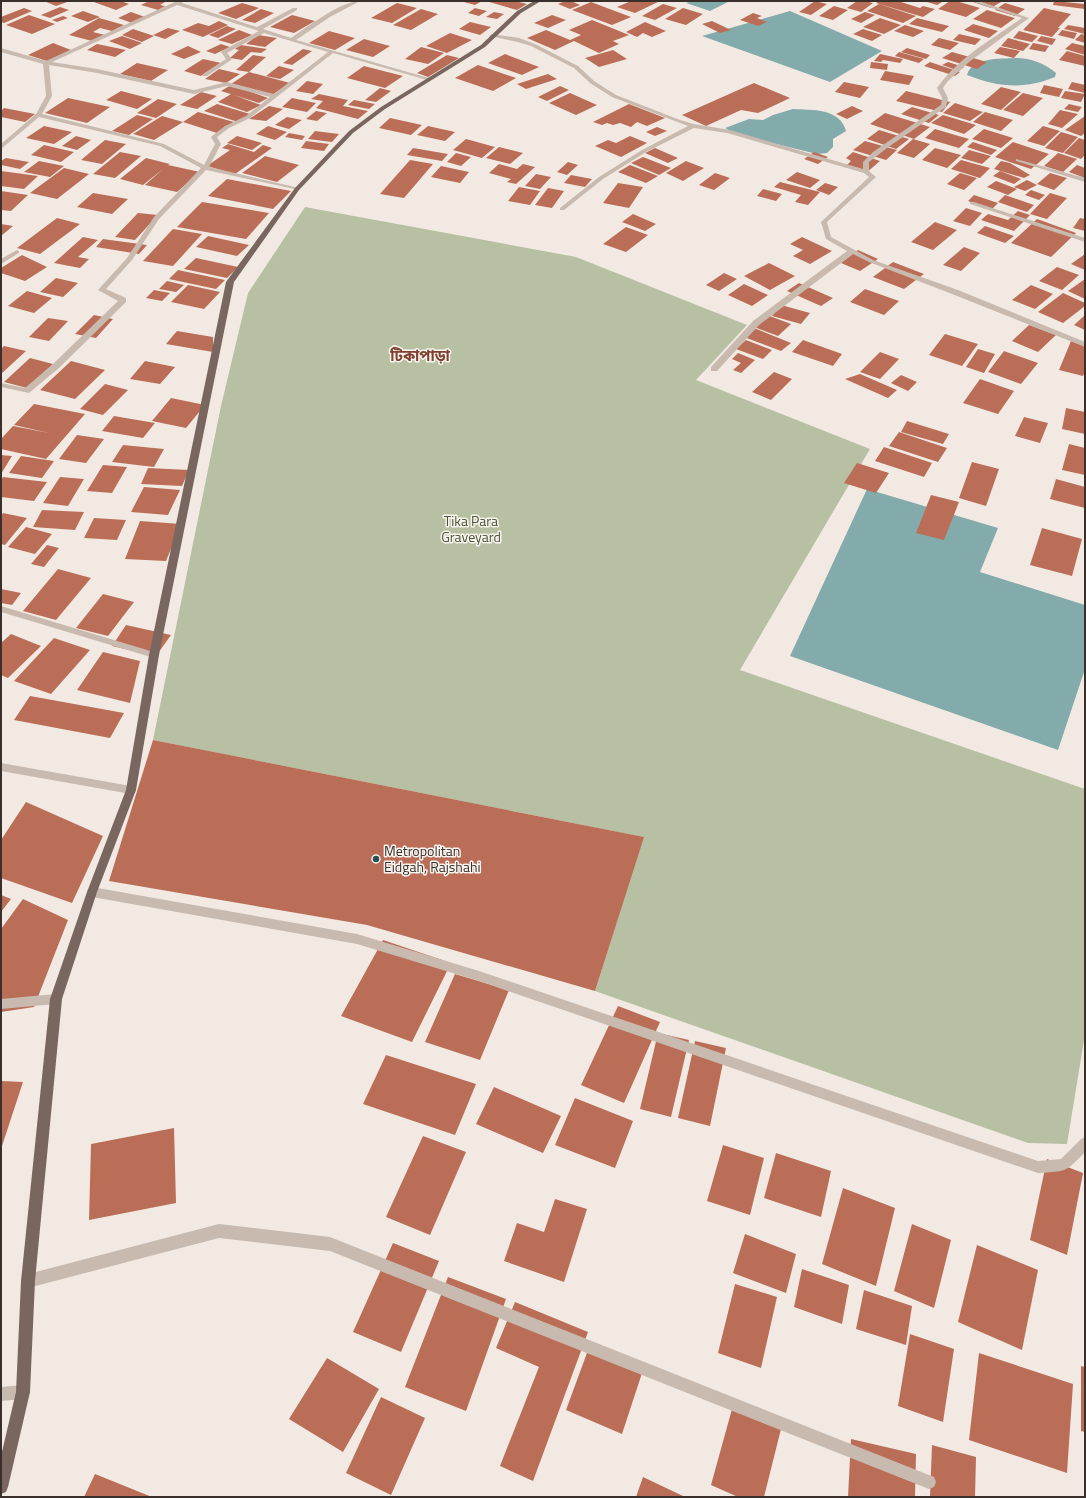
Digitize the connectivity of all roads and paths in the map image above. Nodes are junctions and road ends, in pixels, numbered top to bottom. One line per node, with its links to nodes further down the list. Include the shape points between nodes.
1 (358, 1): 8 (street, via 328,16)
2 (538, 1): 7 (main road, via 519,12)
3 (974, 1): 20 (street, via 1026,18 943,82 940,88 944,106 876,153 866,162)
4 (179, 2): 6 (street); 11 (street)
5 (295, 9): 6 (street)
6 (261, 30): 8 (street); 12 (street, via 224,52 229,59)
7 (492, 36): 13 (main road, via 483,46); 16 (street, via 533,45 576,67 592,82 614,96)
8 (292, 40): 10 (street)
9 (1, 50): 11 (street)
10 (331, 52): 13 (street); 14 (street)
11 (46, 63): 14 (street, via 194,92 227,84); 15 (street, via 49,96)
12 (205, 75)
13 (429, 79): 22 (main road, via 351,132)
14 (274, 96): 19 (street, via 248,117 214,137 218,144)
15 (38, 115): 17 (street); 19 (street, via 162,145)
16 (693, 126): 20 (street, via 728,132); 24 (street, via 644,151 601,178)
17 (1, 147)
18 (1018, 160): 21 (street)
19 (206, 168): 22 (street); 31 (street, via 156,218 130,259 102,290 123,300 56,366 26,391)
20 (866, 172): 26 (street, via 874,177 824,222 828,238)
21 (1085, 180)
22 (297, 189): 33 (main road, via 230,282)
23 (972, 203): 25 (street)
24 (562, 209)
25 (1085, 240)
26 (852, 251): 29 (street, via 871,261); 30 (street, via 756,323)
27 (17, 252): 28 (street)
28 (1, 262)
29 (1085, 345)
30 (714, 369)
31 (1, 385)
32 (1, 609): 33 (street)
33 (154, 655): 35 (main road)
34 (1, 767): 35 (street)
35 (131, 790): 36 (main road)
36 (92, 892): 37 (main road); 39 (street, via 357,939 486,979 1038,1166 1064,1165)
37 (56, 999): 38 (street); 40 (main road)
38 (1, 1004)
39 (1085, 1143)
40 (28, 1281): 41 (main road); 43 (street, via 219,1231 330,1244)
41 (23, 1392): 42 (street); 44 (main road)
42 (1, 1394)
43 (929, 1482)
44 (1, 1487)

